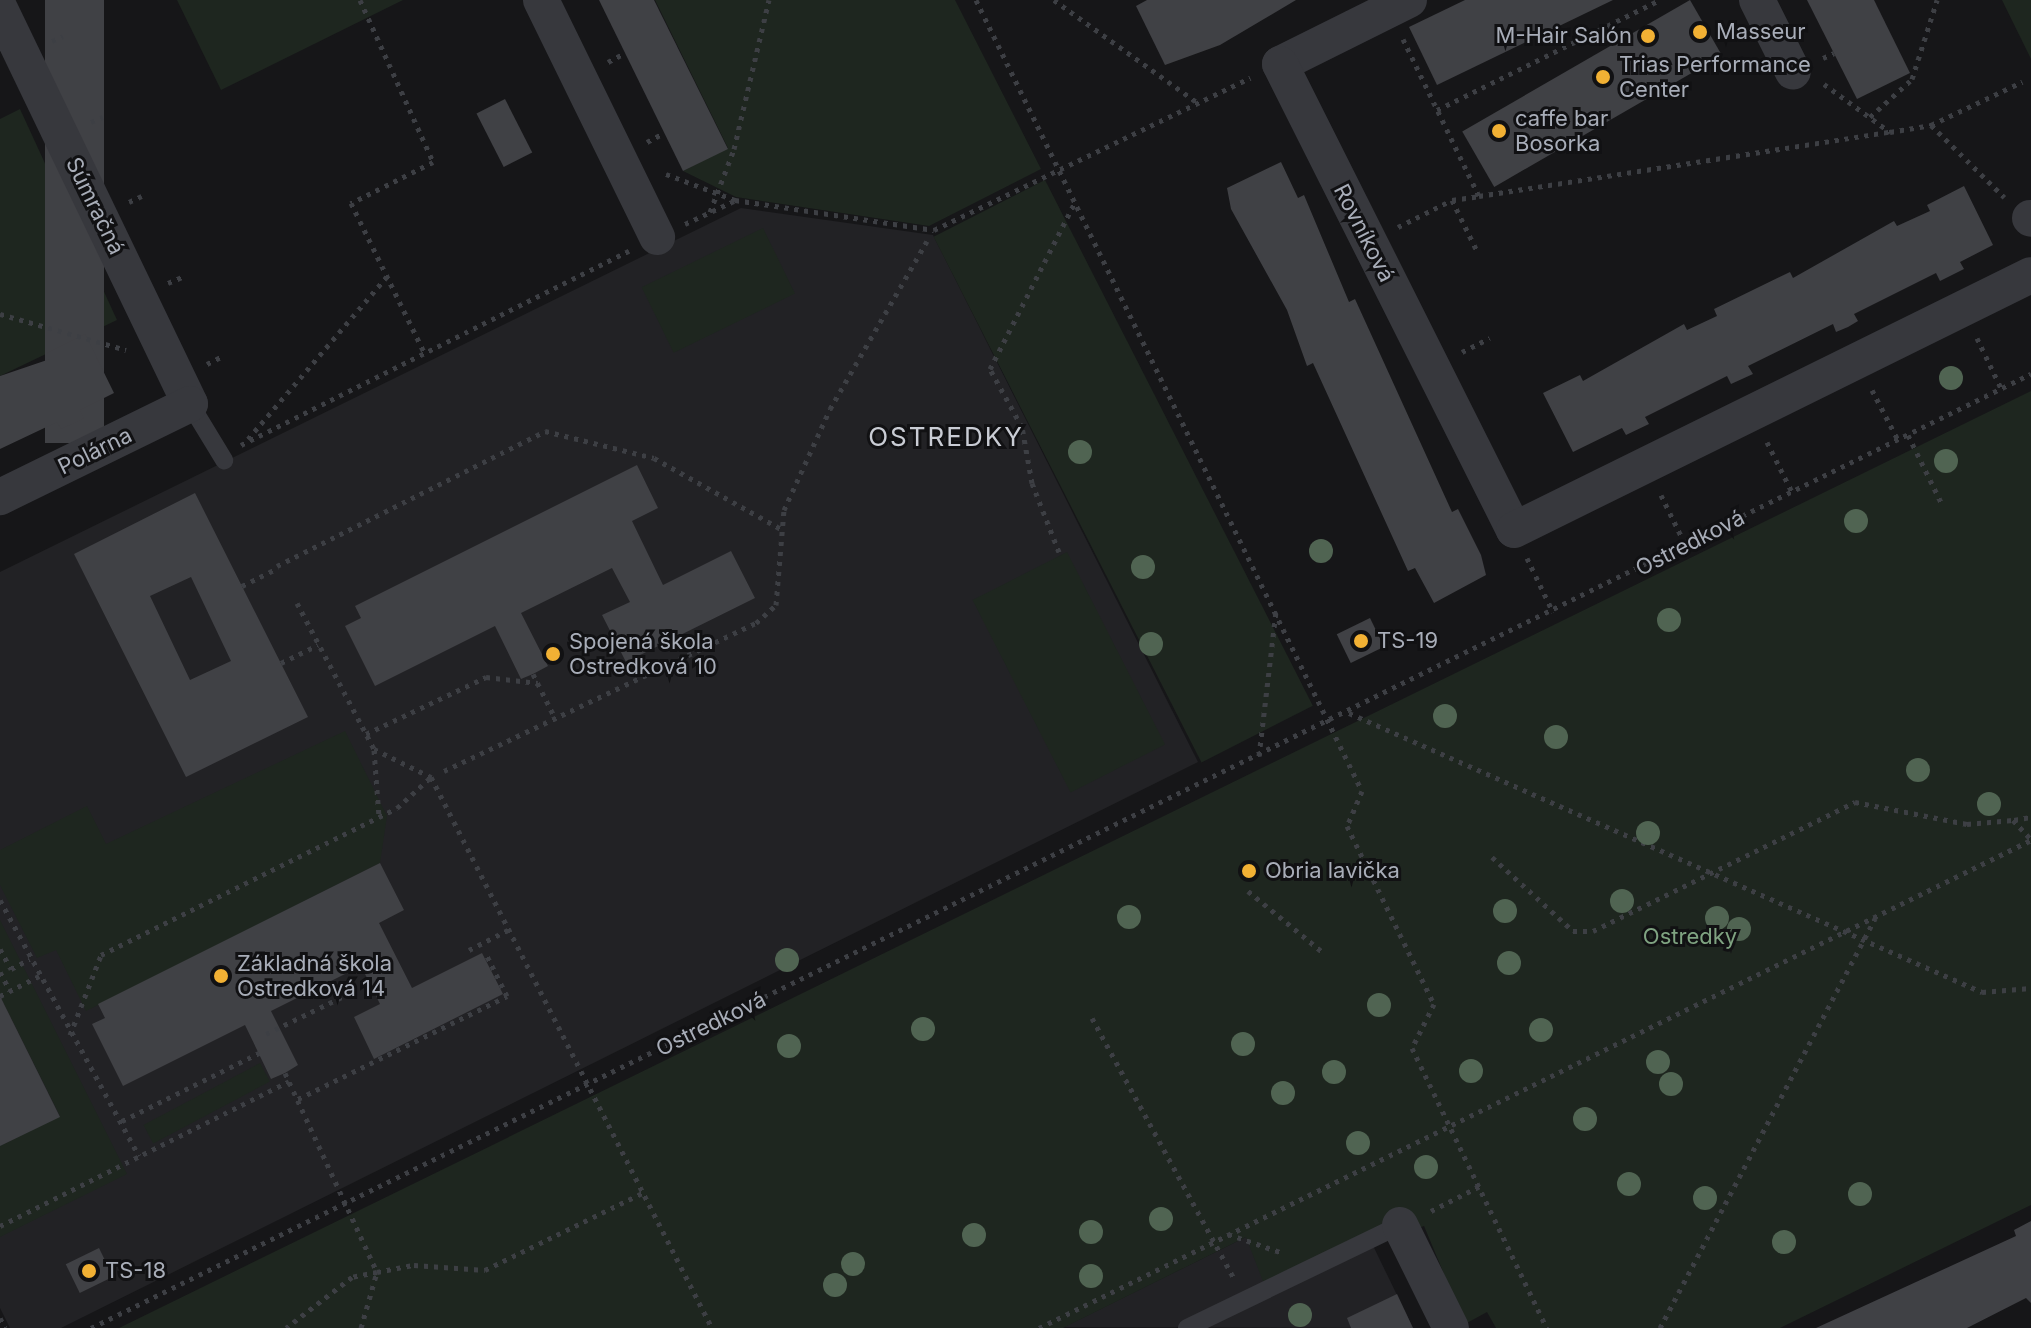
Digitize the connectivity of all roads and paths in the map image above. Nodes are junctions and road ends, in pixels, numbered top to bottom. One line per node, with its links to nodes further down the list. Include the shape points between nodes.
1 (360, 0): 33 (path, via 433,162 351,203)
2 (541, 0): 19 (street)
3 (769, 0): 21 (path)
4 (976, 0): 20 (path)
5 (1054, 0): 14 (path)
6 (1660, 0): 15 (path)
7 (1757, 0): 12 (street)
8 (1937, 0): 16 (path, via 1912,79)
9 (1399, 5): 11 (street); 15 (path)
10 (3, 21): 38 (street, Súmračná)
11 (1280, 64): 14 (path); 30 (street, Rovníková)
12 (1793, 72): 16 (path, via 1832,87)
13 (2022, 82): 17 (path)
14 (1198, 103): 20 (path)
15 (1437, 110): 22 (path)
16 (1870, 117): 18 (path)
17 (1931, 125): 18 (path); 27 (path)
18 (1890, 132): 22 (path)
19 (618, 156): 21 (path); 28 (street)
20 (1059, 168): 23 (path, via 934,230); 25 (path)
21 (717, 194): 23 (path); 26 (path)
22 (1479, 196): 24 (path)
23 (735, 200): 26 (path)
24 (1452, 200): 30 (path); 31 (path)
25 (1076, 202): 54 (path, via 990,369 1022,427 1032,483); 57 (path)
26 (710, 213): 28 (path)
27 (2031, 219)
28 (657, 237): 36 (path)
29 (927, 241): 51 (path, via 830,409)
30 (1368, 242): 52 (street, Rovníková)
31 (1477, 251)
32 (2031, 275): 34 (street)
33 (388, 276): 36 (path); 45 (path)
34 (1963, 309): 37 (street); 40 (path)
35 (0, 314): 38 (path)
36 (425, 354): 45 (path)
37 (1858, 361): 42 (street); 44 (path)
38 (171, 364): 41 (street, Súmračná)
39 (2031, 374): 40 (path, Ostredková)
40 (2001, 388): 43 (path, Ostredková)
41 (190, 404): 46 (lane); 49 (street, Polárna)
42 (1752, 413): 47 (street); 48 (path)
43 (1908, 435): 44 (path, Ostredková); 50 (path)
44 (1898, 440): 48 (path, Ostredková)
45 (245, 443): 46 (path)
46 (223, 458)
47 (1646, 465): 52 (street); 53 (path)
48 (1792, 492): 53 (path, Ostredková)
49 (0, 497)
50 (1941, 502)
51 (781, 529): 55 (path, via 654,458 545,431); 64 (path, via 776,605 756,623)
52 (1514, 530): 58 (path)
53 (1686, 546): 58 (path, Ostredková)
54 (1059, 552)
55 (242, 586)
56 (297, 603): 59 (path)
57 (1276, 610): 65 (path); 68 (path)
58 (1553, 612): 63 (path, Ostredková)
59 (318, 645): 60 (path); 66 (path)
60 (281, 663)
61 (533, 674): 62 (path)
62 (538, 683): 64 (path); 66 (path, via 486,677)
63 (1348, 713): 65 (path, Ostredková); 76 (path)
64 (555, 718): 69 (path)
65 (1331, 721): 68 (path, Ostredková); 104 (path, via 1362,791 1347,826 1434,1004 1412,1048)
66 (366, 734): 67 (path)
67 (374, 749): 70 (path); 71 (path)
68 (1259, 756): 101 (path, Ostredková)
69 (444, 771)
70 (431, 777): 71 (path); 81 (path)
71 (379, 817): 97 (path, via 101,955)
72 (2031, 817): 73 (path)
73 (2013, 820): 74 (path); 76 (path, via 1967,824 1855,802)
74 (2031, 839): 80 (path)
75 (1492, 857): 76 (path, via 1573,931 1593,931)
76 (1713, 872): 82 (path)
77 (1248, 891): 87 (path)
78 (0, 900): 79 (path)
79 (3, 911): 88 (path)
80 (1876, 917): 82 (path); 83 (path)
81 (510, 929): 85 (path); 101 (path)
82 (1845, 932): 83 (path); 104 (path)
83 (1862, 941): 91 (path, via 1982,992); 125 (path)
84 (0, 949): 88 (path, via 11,969)
85 (469, 950)
86 (486, 954): 102 (path, via 507,996)
87 (1325, 954)
88 (30, 959): 90 (path)
89 (0, 972): 92 (path)
90 (39, 976): 92 (path); 97 (path)
91 (2031, 988)
92 (10, 991): 94 (path)
93 (354, 991): 96 (path)
94 (0, 996)
95 (1092, 1018): 112 (path)
96 (266, 1034)
97 (70, 1035): 103 (path)
98 (259, 1053): 103 (path)
99 (285, 1073): 100 (path)
100 (289, 1081): 102 (path); 105 (path)
101 (589, 1083): 107 (path); 108 (path, Ostredková)
102 (298, 1099): 108 (path)
103 (122, 1121): 105 (path)
104 (1450, 1123): 106 (path); 111 (path)
105 (139, 1156): 110 (path)
106 (1480, 1186): 109 (path); 124 (path)
107 (644, 1192): 114 (path, via 485,1270 414,1265); 120 (path)
108 (348, 1203): 114 (path); 117 (path, Ostredková)
109 (1400, 1225): 113 (lane); 123 (street)
110 (0, 1226)
111 (1227, 1234): 112 (path); 113 (path)
112 (1216, 1239): 121 (path)
113 (1318, 1265): 122 (lane)
114 (377, 1272): 118 (path, via 352,1277); 119 (path)
115 (0, 1318): 116 (path)
116 (5, 1328)
117 (91, 1328)
118 (286, 1328)
119 (361, 1328)
120 (712, 1328)
121 (1039, 1328)
122 (1187, 1328)
123 (1451, 1328)
124 (1547, 1328)
125 (1660, 1328)

